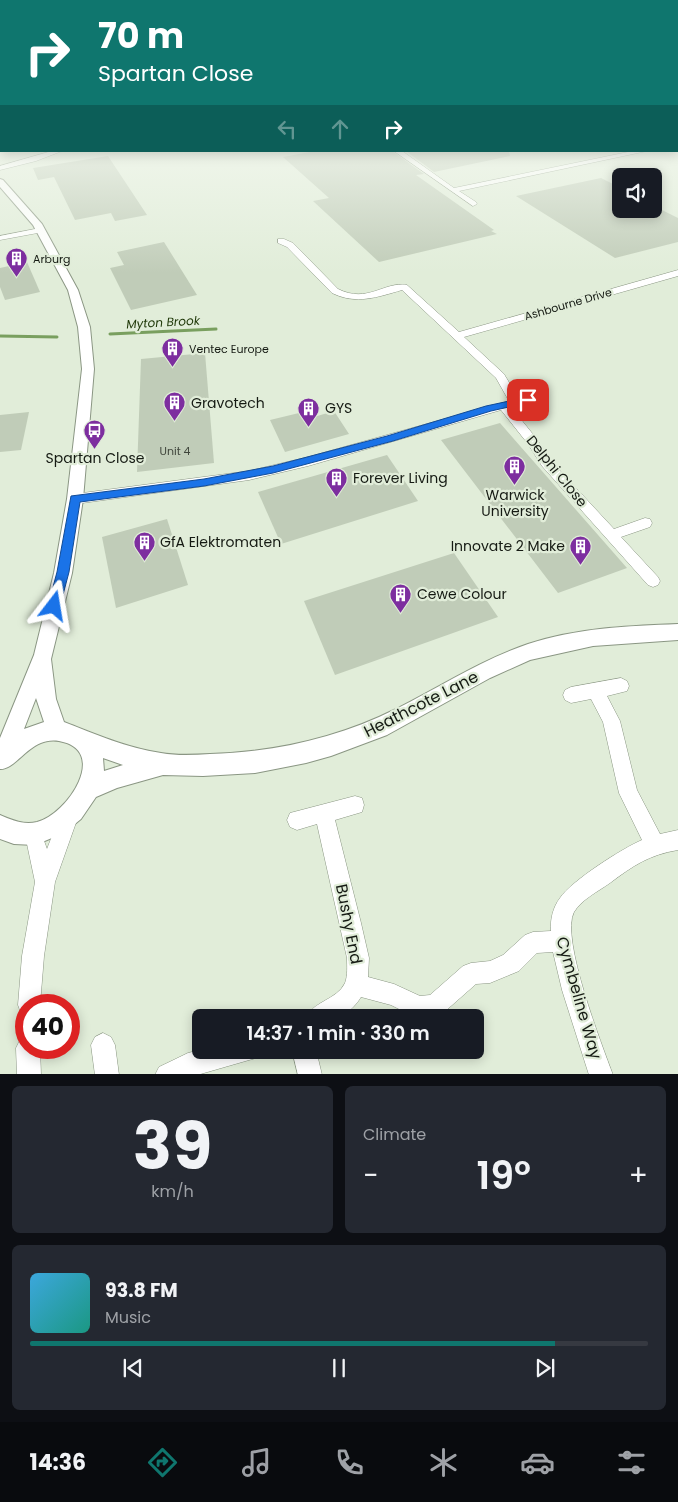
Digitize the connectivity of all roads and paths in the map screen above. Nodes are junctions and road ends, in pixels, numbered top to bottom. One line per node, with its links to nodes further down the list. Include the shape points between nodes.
1 (428, 172): 4 (street)
2 (541, 172): 4 (street)
3 (0, 182): 6 (street)
4 (454, 190): 5 (street)
5 (473, 204)
6 (40, 230): 7 (street); 13 (street, via 73,290 86,338 87,390)
7 (0, 238)
8 (280, 242): 10 (street, Delphi Close, via 292,246 340,294 361,297 404,287)
9 (678, 273): 10 (street, Ashbourne Drive)
10 (457, 336): 12 (street, Delphi Close, via 500,376)
11 (541, 397): 12 (street)
12 (509, 404): 13 (street, via 273,470); 15 (street, Delphi Close, via 546,463)
13 (75, 499): 18 (street, via 63,572)
14 (645, 523): 15 (street)
15 (612, 535): 16 (street, Delphi Close)
16 (653, 581)
17 (678, 632): 25 (street, Heathcote Lane, via 589,640 510,659 366,734 303,754 246,763)
18 (43, 655): 22 (street, via 46,699); 24 (street)
19 (621, 686): 20 (street)
20 (596, 690): 21 (street); 34 (street, via 611,722 628,793)
21 (572, 695)
22 (57, 730): 23 (street, Heathcote Lane, via 73,734); 24 (street, via 32,736 12,748)
23 (85, 742): 25 (street, Heathcote Lane); 26 (street, via 94,766)
24 (1, 761)
25 (162, 764): 26 (street, Heathcote Lane)
26 (90, 788): 29 (street)
27 (355, 805): 28 (street)
28 (324, 813): 30 (street); 37 (street, Bushy End, via 358,958)
29 (69, 816): 32 (street, via 51,828); 35 (street)
30 (297, 820)
31 (0, 826): 32 (street, via 14,833)
32 (32, 834): 35 (street)
33 (678, 840): 34 (street, Cymbeline Way)
34 (654, 843): 36 (street, Cymbeline Way, via 631,855 569,901 561,918)
35 (45, 882): 38 (street)
36 (561, 941): 37 (street, via 533,942 511,963 490,972 471,974 434,1006 419,1007 394,995); 48 (street, Cymbeline Way)
37 (356, 985): 39 (street, Bushy End, via 343,1002)
38 (30, 994)
39 (332, 1009)
40 (103, 1045): 45 (street)
41 (28, 1059): 44 (street)
42 (212, 1059): 46 (street)
43 (306, 1059): 47 (street)
44 (29, 1074)
45 (107, 1074)
46 (166, 1074)
47 (310, 1074)
48 (601, 1074)

